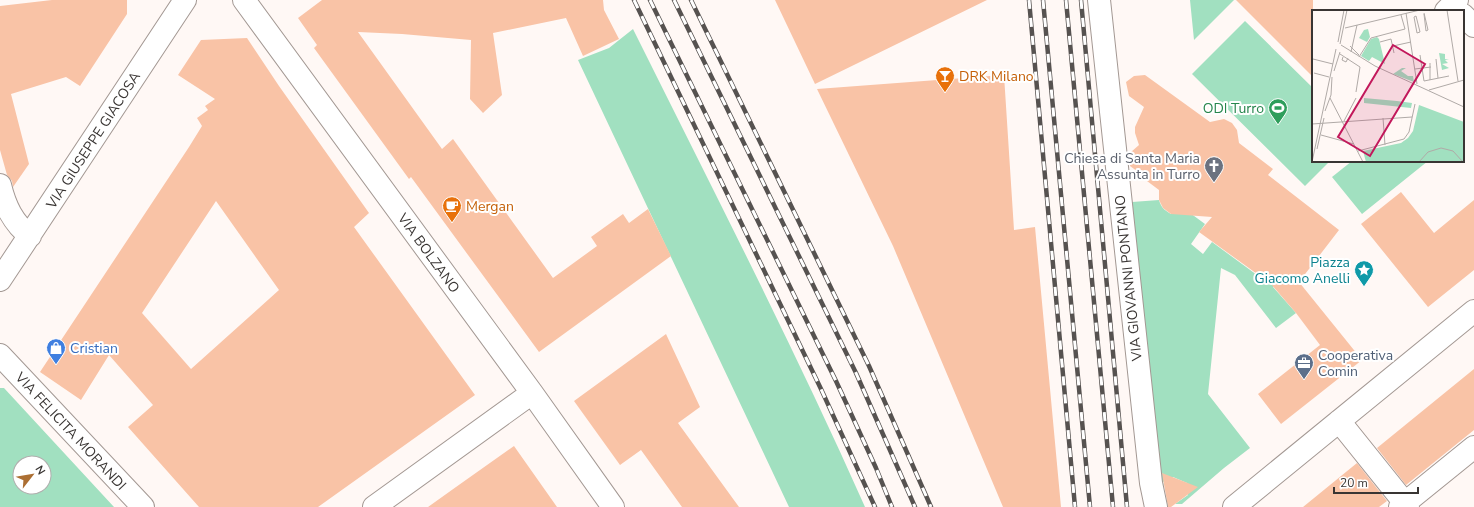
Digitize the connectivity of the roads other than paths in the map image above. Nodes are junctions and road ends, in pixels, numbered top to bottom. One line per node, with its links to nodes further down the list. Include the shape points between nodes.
1 (185, 0): 7 (street, VIA GIUSEPPE GIACOSA)
2 (244, 0): 11 (street, VIA BOLZANO)
3 (1099, 0): 18 (street, VIA GIOVANNI PONTANO, via 1150,476)
4 (1464, 16): 5 (street)
5 (1474, 26)
6 (0, 185): 7 (street, via 12,217)
7 (30, 236): 8 (street, VIA GIUSEPPE GIACOSA)
8 (0, 280)
9 (1474, 311): 12 (street)
10 (0, 356): 15 (street, VIA FELICITA MORANDI)
11 (532, 394): 16 (street); 17 (street, VIA BOLZANO)
12 (1339, 421): 14 (street); 19 (street)
13 (1474, 447): 14 (street)
14 (1405, 506)
15 (143, 507)
16 (374, 507)
17 (613, 507)
18 (1156, 507)
19 (1234, 507)

